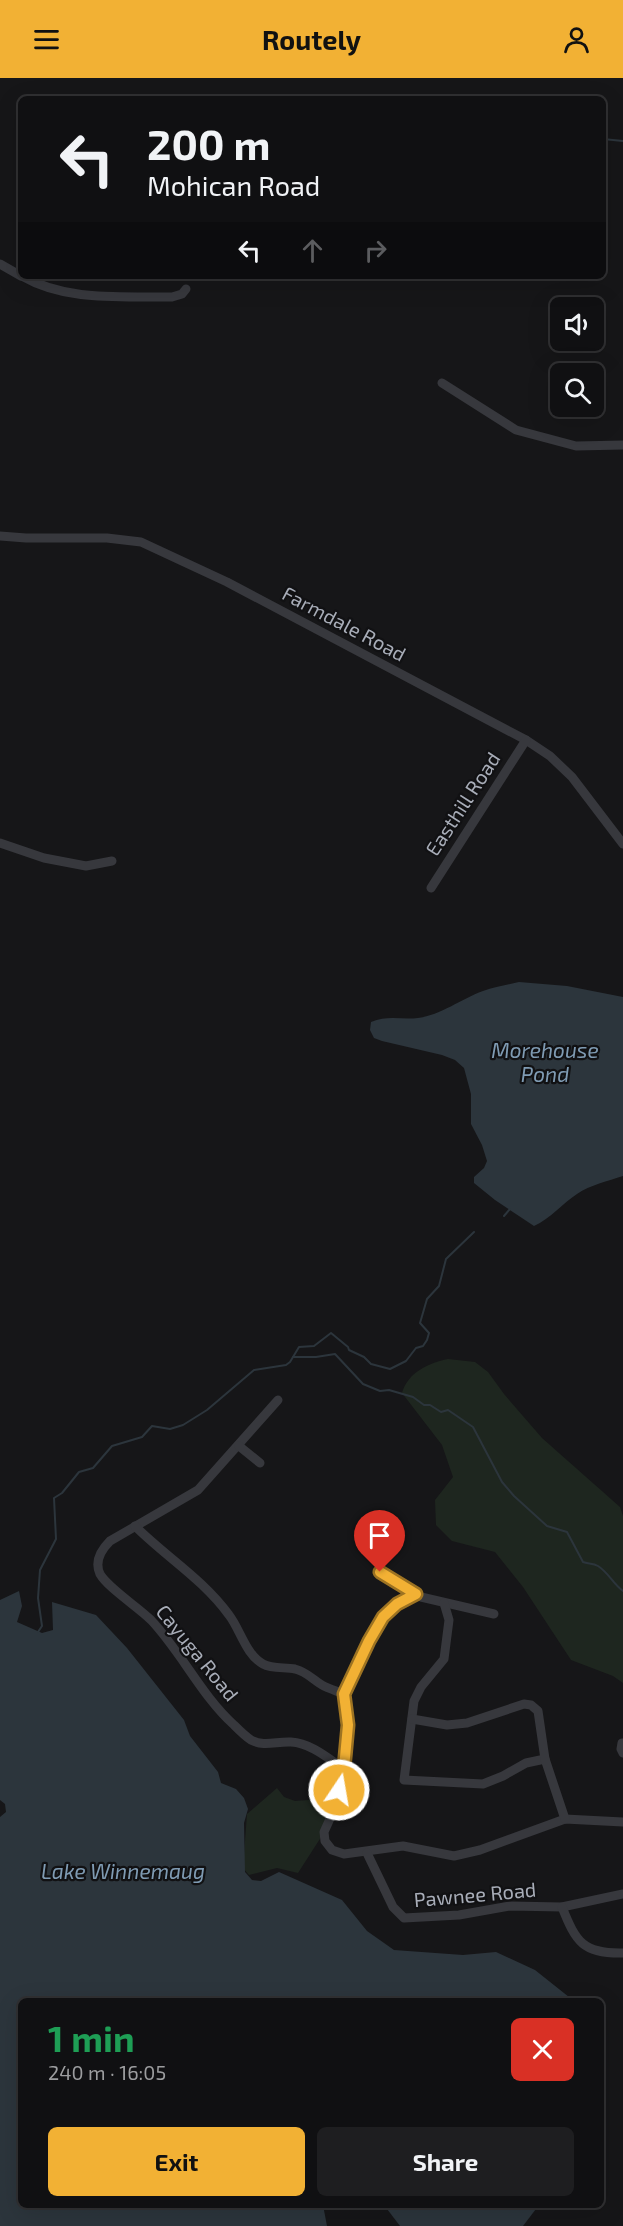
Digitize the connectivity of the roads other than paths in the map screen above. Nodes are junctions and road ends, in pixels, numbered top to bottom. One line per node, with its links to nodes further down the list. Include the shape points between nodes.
1 (0, 264): 2 (street)
2 (18, 274)
3 (27, 279): 4 (street, via 75,294 171,297 182,294)
4 (186, 288)
5 (442, 383): 6 (street, via 516,430 576,446)
6 (623, 445)
7 (0, 536): 8 (street, Farmdale Road, via 141,542 226,582)
8 (526, 740): 10 (street, Farmdale Road, via 572,777); 12 (street, Easthill Road)
9 (0, 843): 11 (street, via 86,867)
10 (623, 844)
11 (112, 861)
12 (431, 888)
13 (278, 1400): 14 (street, Cayuga Road)
14 (239, 1446): 15 (street); 16 (street, Cayuga Road, via 198,1490)
15 (260, 1463)
16 (135, 1526): 21 (street, via 202,1583 263,1665 308,1673 322,1685); 24 (street, Cayuga Road, via 101,1550 100,1574 170,1641 222,1714 249,1739 261,1744 305,1745)
17 (380, 1572): 18 (street)
18 (416, 1594): 19 (street); 21 (street, via 383,1617)
19 (444, 1603): 20 (street); 22 (street, via 449,1620 444,1659 421,1687)
20 (494, 1614)
21 (344, 1694): 24 (street, via 348,1725)
22 (412, 1719): 23 (street, via 447,1725 467,1723 531,1705 538,1712); 23 (street, via 404,1780 483,1784 526,1763)
23 (546, 1759): 25 (street)
24 (344, 1768): 27 (street, via 324,1832 325,1841 332,1850 344,1854)
25 (565, 1819): 26 (street); 27 (street, via 454,1856 403,1846)
26 (623, 1822)
27 (367, 1852): 29 (street, Pawnee Road, via 393,1908 404,1918 459,1915 510,1906)
28 (623, 1894): 29 (street, Pawnee Road)
29 (562, 1907): 30 (street, via 580,1943 596,1952)
30 (623, 1953)

